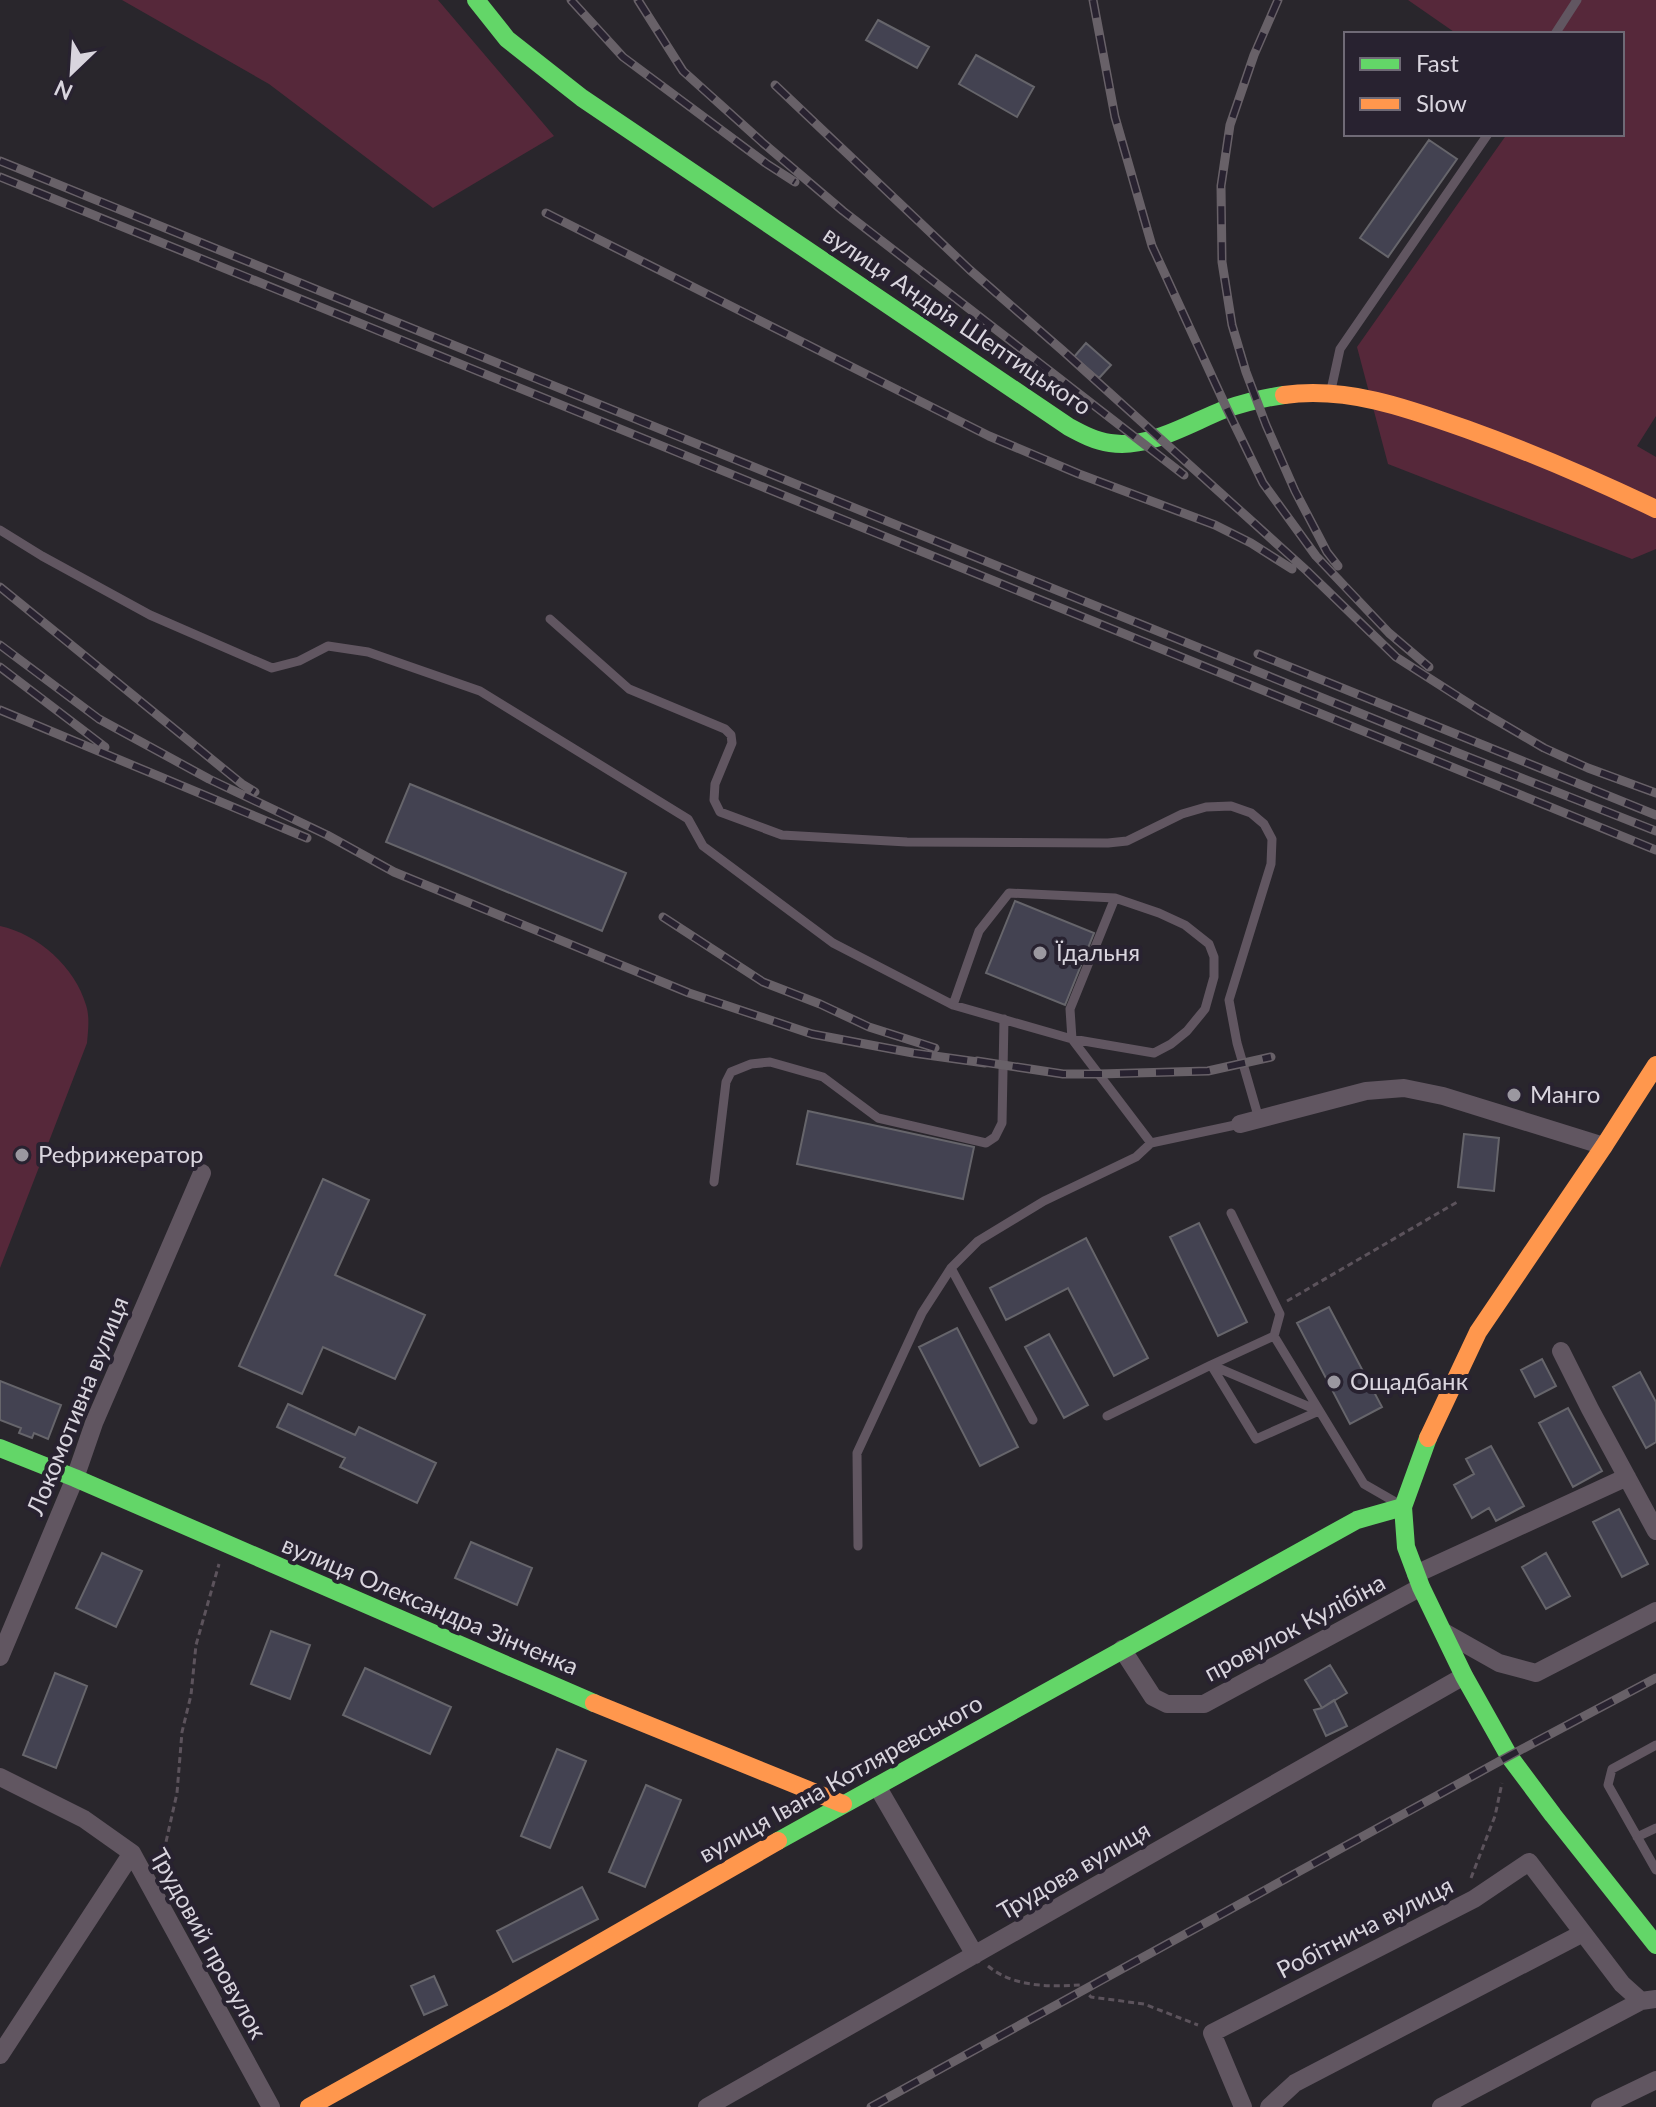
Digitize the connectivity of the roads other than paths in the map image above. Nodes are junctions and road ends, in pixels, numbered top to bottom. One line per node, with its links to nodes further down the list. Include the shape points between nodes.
1 (476, 0): 5 (main road, вулиця Андрія Шептицького, via 507,39 582,98 1093,439 1119,445 1140,441 1257,400)
2 (1577, 0): 3 (lane)
3 (1556, 32)
4 (1487, 136): 5 (lane, via 1340,349)
5 (1331, 393): 6 (main road, вулиця Андрія Шептицького, via 1448,422 1533,453)
6 (1656, 509)
7 (0, 530): 10 (lane, via 150,615 272,668 328,646 368,652 480,691 688,819 703,846 833,943)
8 (550, 619): 14 (lane, via 629,689 725,729 732,743 715,784 720,812 782,835 1108,843 1127,841 1206,807 1231,806 1251,813 1272,839 1271,864 1229,1000)
9 (1115, 898): 10 (lane, via 1009,893 979,931); 12 (lane, via 1070,1009); 12 (lane, via 1185,925 1209,944 1214,977 1205,1009 1187,1031 1154,1053)
10 (953, 1005): 11 (lane)
11 (1004, 1019): 12 (lane); 19 (lane, via 1002,1123 986,1143 878,1118 823,1077 770,1062 751,1064 731,1072 726,1082)
12 (1072, 1039): 16 (lane)
13 (1656, 1065): 17 (main road)
14 (1259, 1119): 15 (street); 17 (street, via 1366,1091 1404,1088)
15 (1240, 1124): 16 (lane)
16 (1151, 1143): 21 (lane, via 1136,1157 1044,1201 978,1241)
17 (1604, 1146): 31 (main road, via 1478,1332 1421,1454)
18 (202, 1173): 30 (street, Локомотивна вулиця)
19 (714, 1182)
20 (1231, 1213): 22 (lane, via 1280,1314)
21 (951, 1268): 27 (lane); 33 (lane, via 922,1313 857,1453)
22 (1274, 1336): 24 (lane); 25 (lane)
23 (1561, 1351): 29 (street)
24 (1211, 1365): 25 (lane); 25 (lane, via 1256,1439); 26 (lane)
25 (1319, 1411): 31 (lane, via 1364,1484)
26 (1107, 1416)
27 (1033, 1420)
28 (0, 1448): 30 (main road, вулиця Олександра Зінченка)
29 (1627, 1477): 32 (street); 34 (street)
30 (75, 1478): 38 (street, Локомотивна вулиця); 43 (main road, вулиця Олександра Зінченка, via 562,1690)
31 (1403, 1507): 34 (main road, via 1406,1547); 37 (main road, вулиця Івана Котляревського, via 1357,1520)
32 (1656, 1531)
33 (858, 1546)
34 (1419, 1581): 36 (main road); 37 (street, провулок Кулібіна, via 1204,1704 1167,1704 1153,1697)
35 (1656, 1611): 36 (street, via 1536,1673 1499,1663)
36 (1442, 1632): 39 (main road)
37 (1122, 1649): 42 (main road, вулиця Івана Котляревського)
38 (0, 1657)
39 (1464, 1676): 49 (main road, via 1509,1756); 50 (street, Трудова вулиця)
40 (1656, 1745): 45 (lane, via 1612,1769 1608,1785)
41 (0, 1777): 46 (street, Трудовий провулок, via 84,1819)
42 (877, 1786): 43 (main road, вулиця Івана Котляревського); 50 (street)
43 (843, 1804): 55 (main road, вулиця Івана Котляревського)
44 (1656, 1828): 45 (lane)
45 (1637, 1837): 47 (lane)
46 (132, 1853): 52 (street); 54 (street, Трудовий провулок)
47 (1656, 1870)
48 (1583, 1933): 51 (street, Робітнича вулиця, via 1622,1984); 57 (street, Робітнича вулиця, via 1529,1862 1474,1899 1212,2033); 58 (street, via 1295,2083)
49 (1656, 1945)
50 (975, 1955): 56 (street, Трудова вулиця)
51 (1649, 2000): 59 (street, Робітнича вулиця)
52 (0, 2055)
53 (1656, 2080): 60 (street)
54 (271, 2107)
55 (309, 2107)
56 (707, 2107)
57 (1243, 2107)
58 (1269, 2107)
59 (1441, 2107)
60 (1600, 2107)

